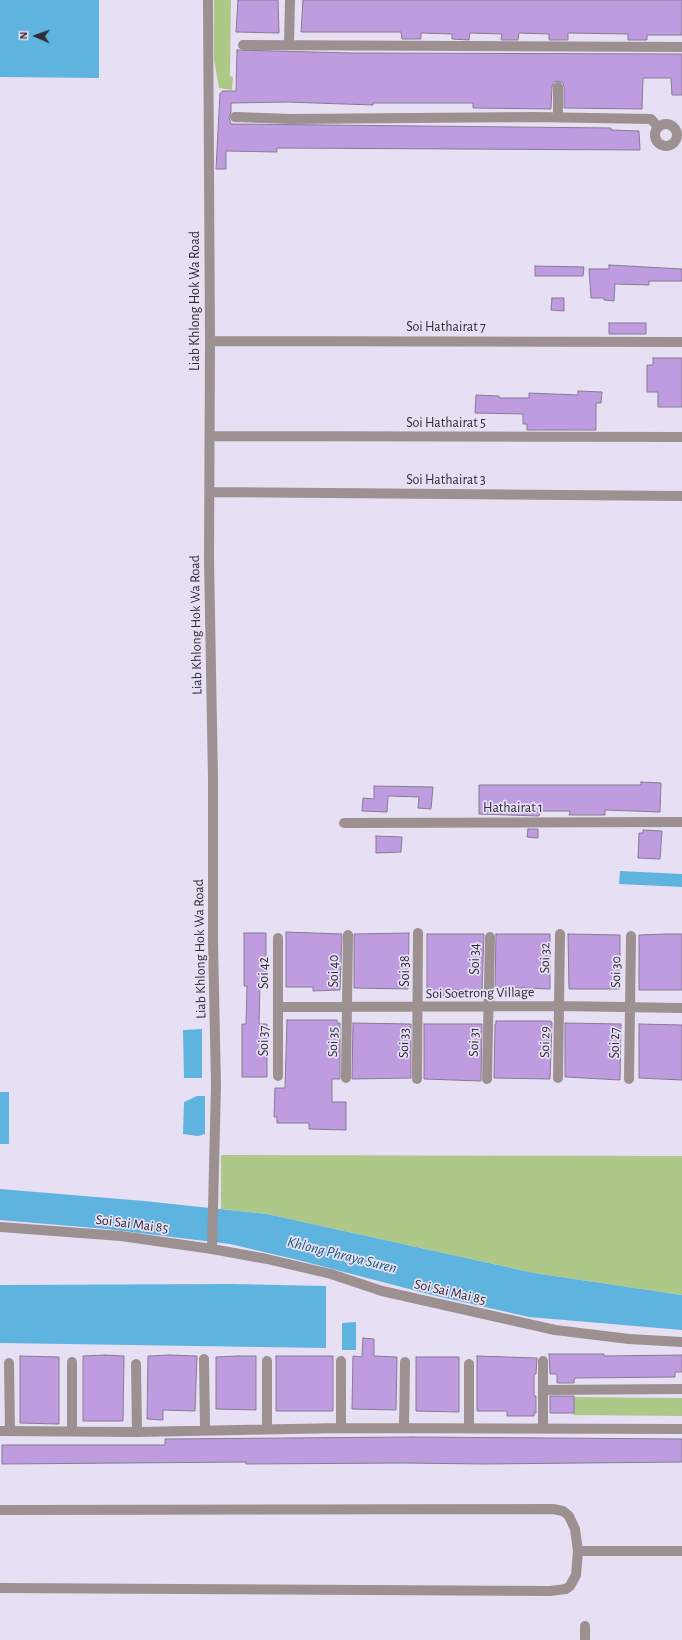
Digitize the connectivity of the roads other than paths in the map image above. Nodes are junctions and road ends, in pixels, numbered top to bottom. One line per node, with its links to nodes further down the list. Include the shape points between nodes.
1 (208, 0): 11 (street, Liab Khlong Hok Wa Road)
2 (290, 0): 3 (street)
3 (289, 44): 4 (street); 5 (street)
4 (243, 45)
5 (682, 47)
6 (558, 87): 7 (street)
7 (558, 117): 8 (street); 9 (street, via 651,119)
8 (235, 118)
9 (658, 127): 10 (street, via 665,124 672,126 677,132); 10 (street, via 654,137 658,143 668,146)
10 (679, 142)
11 (210, 341): 12 (street, Soi Hathairat 7); 13 (street, Liab Khlong Hok Wa Road)
12 (682, 342)
13 (210, 436): 14 (street, Soi Hathairat 5); 15 (street, Liab Khlong Hok Wa Road)
14 (682, 437)
15 (210, 492): 16 (street, Soi Hathairat 3); 39 (street, Liab Khlong Hok Wa Road, via 216,1085)
16 (682, 496)
17 (682, 822): 18 (street, Hathairat 1)
18 (344, 823)
19 (418, 934): 30 (street, Soi 38)
20 (560, 934): 26 (street, Soi 32)
21 (348, 935): 29 (street, Soi 40)
22 (631, 936): 28 (street, Soi 30)
23 (490, 937): 25 (street, Soi 34)
24 (278, 938): 27 (street, Soi 42)
25 (489, 1006): 26 (street, Soi Soetrong Village); 30 (street, Soi Soetrong Village); 34 (street, Soi 31)
26 (559, 1006): 28 (street, Soi Soetrong Village); 35 (street, Soi 29)
27 (279, 1007): 29 (street, Soi Soetrong Village); 32 (street, Soi 37)
28 (629, 1007): 31 (street, Soi Soetrong Village); 37 (street, Soi 27)
29 (348, 1008): 30 (street, Soi Soetrong Village); 33 (street, Soi 35)
30 (419, 1008): 36 (street, Soi 33)
31 (682, 1008)
32 (278, 1076)
33 (346, 1078)
34 (487, 1078)
35 (558, 1078)
36 (417, 1079)
37 (629, 1079)
38 (0, 1227): 39 (street, Soi Sai Mai 85)
39 (212, 1245): 40 (street, Soi Sai Mai 85, via 331,1274 382,1291 555,1330)
40 (682, 1342)
41 (204, 1359): 58 (street)
42 (267, 1361): 52 (street)
43 (72, 1362): 60 (street)
44 (341, 1362): 53 (street)
45 (405, 1362): 54 (street)
46 (543, 1362): 51 (street)
47 (9, 1364): 59 (street)
48 (136, 1364): 61 (street)
49 (470, 1364): 55 (street)
50 (682, 1389): 51 (street)
51 (543, 1390): 56 (street)
52 (267, 1428): 53 (street); 58 (street)
53 (341, 1428): 54 (street)
54 (404, 1428): 55 (street)
55 (469, 1428): 56 (street)
56 (543, 1428): 57 (street)
57 (682, 1429)
58 (205, 1430): 61 (street)
59 (5, 1431): 60 (street)
60 (72, 1431): 61 (street)
61 (137, 1432)
62 (0, 1510): 63 (street, via 553,1510 563,1511 569,1516 575,1529)
63 (578, 1551): 64 (street); 65 (street, via 576,1576 570,1586 550,1591)
64 (682, 1551)
65 (0, 1588)
66 (585, 1626): 67 (street)
67 (585, 1640)

